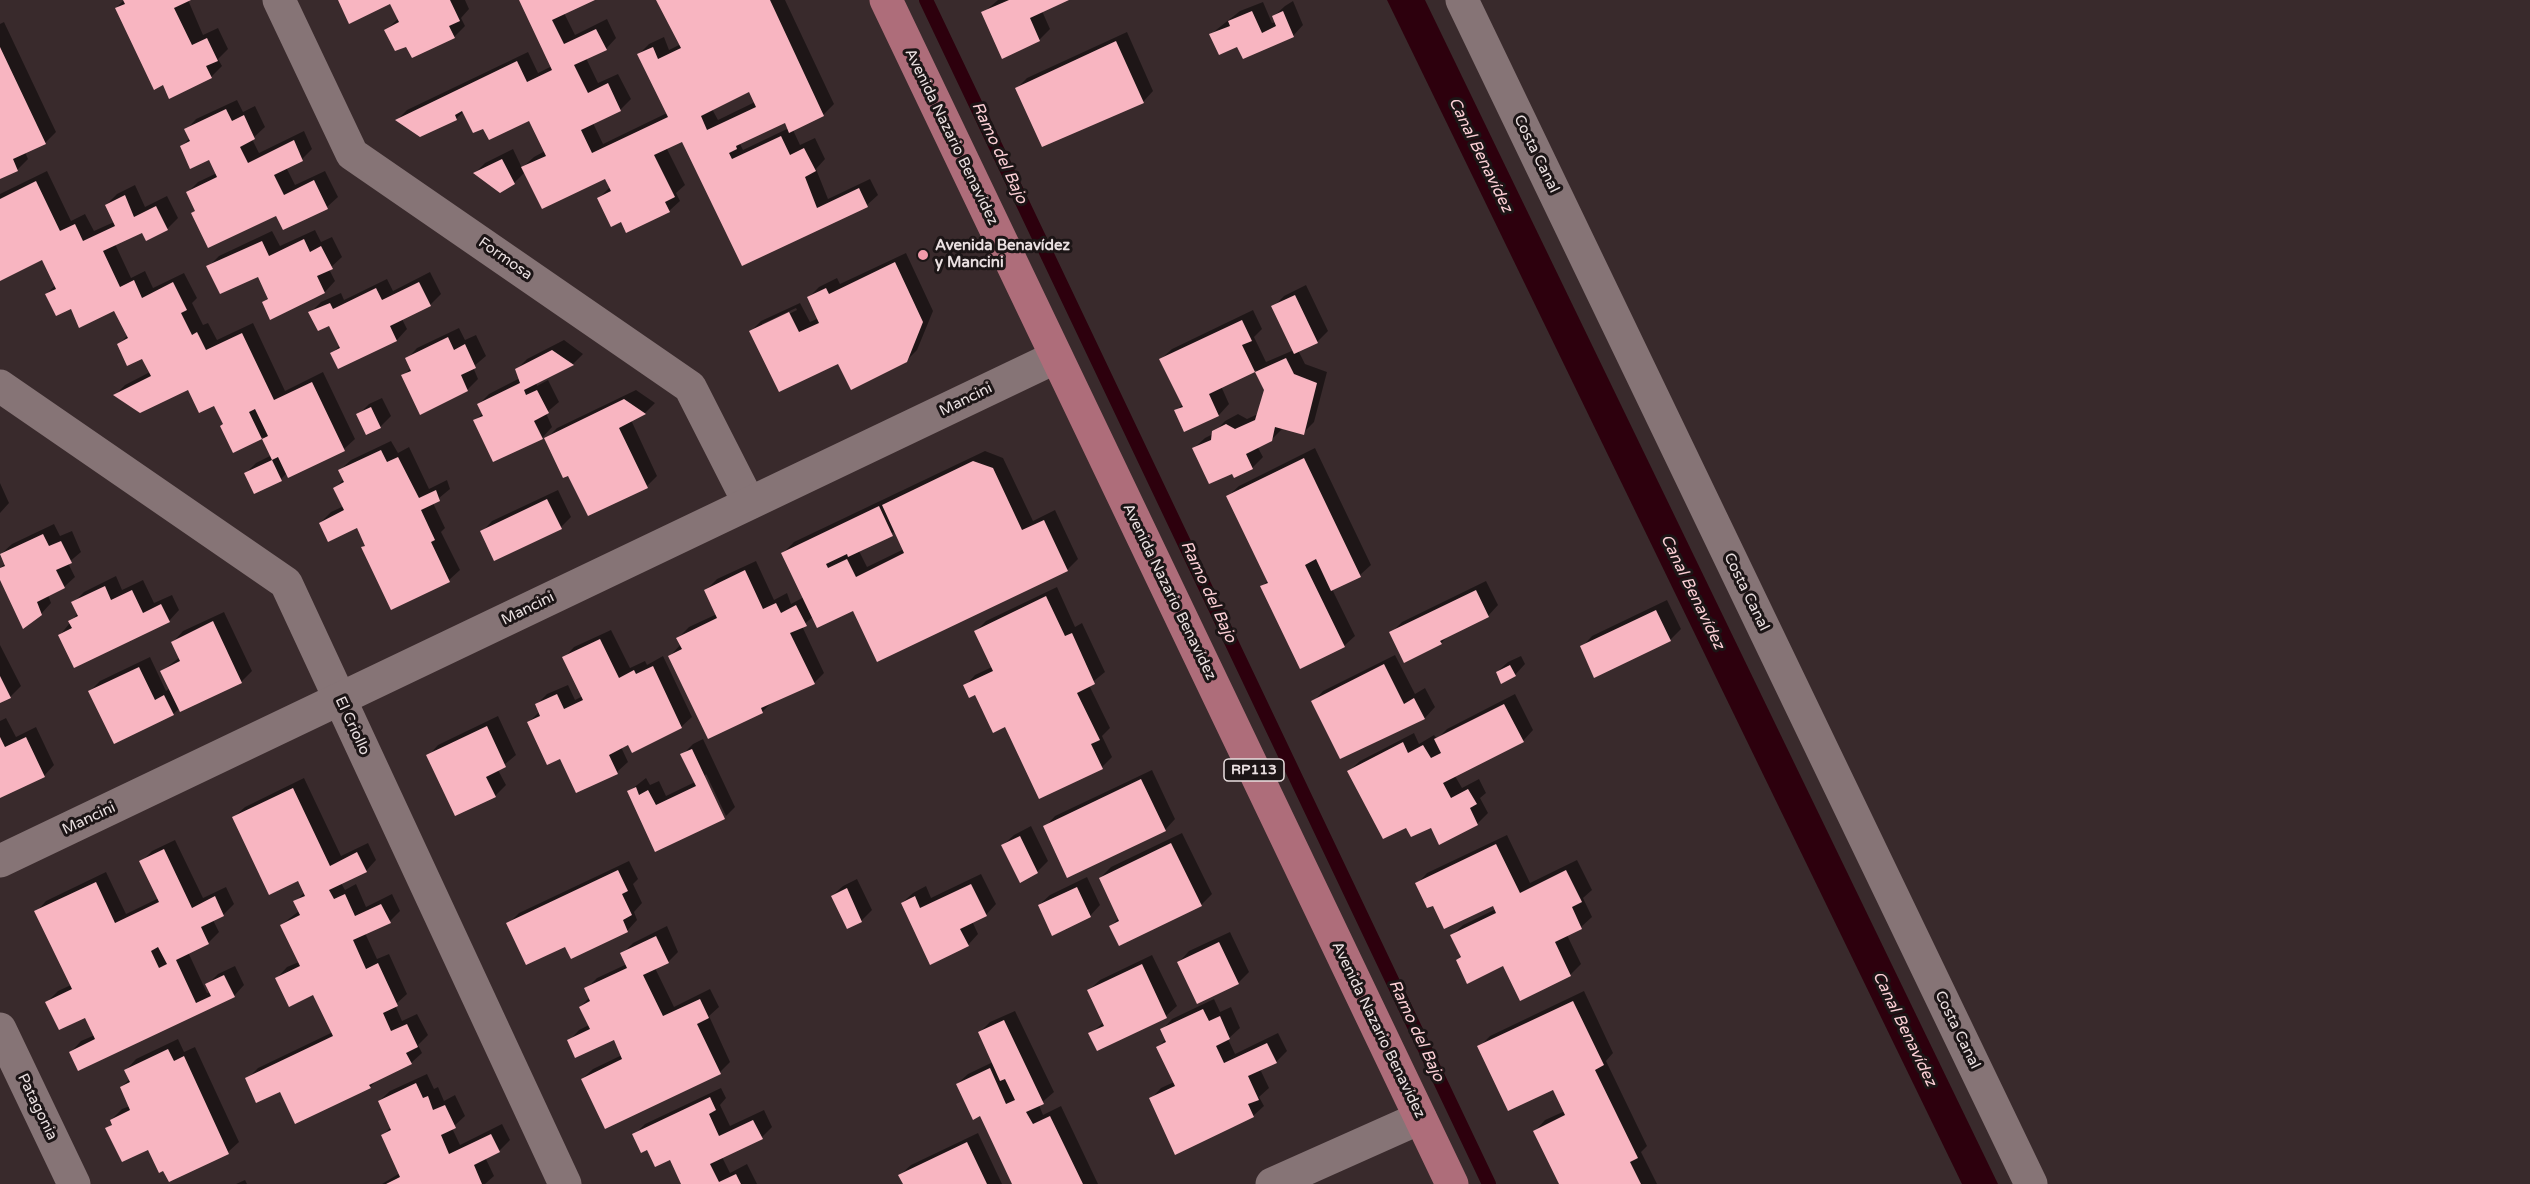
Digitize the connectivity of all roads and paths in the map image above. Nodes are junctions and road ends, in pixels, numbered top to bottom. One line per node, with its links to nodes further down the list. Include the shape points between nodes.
1 (279, 0): 6 (street, Formosa, via 352,154 690,387)
2 (886, 0): 4 (main road, Avenida Nazario Benavídez / RP113)
3 (1462, 0): 15 (street, Costa Canal)
4 (1056, 357): 6 (street, Mancini); 10 (main road, Avenida Nazario Benavídez / RP113)
5 (0, 386): 7 (street, El Criollo, via 286,583)
6 (749, 503): 7 (street, Mancini)
7 (340, 699): 8 (street, Mancini); 12 (street, El Criollo)
8 (0, 861)
9 (0, 1029): 11 (street, Patagonia)
10 (1420, 1118): 13 (street); 14 (main road, Avenida Nazario Benavídez / RP113)
11 (74, 1184)
12 (565, 1184)
13 (1272, 1184)
14 (1452, 1184)
15 (2031, 1184)

